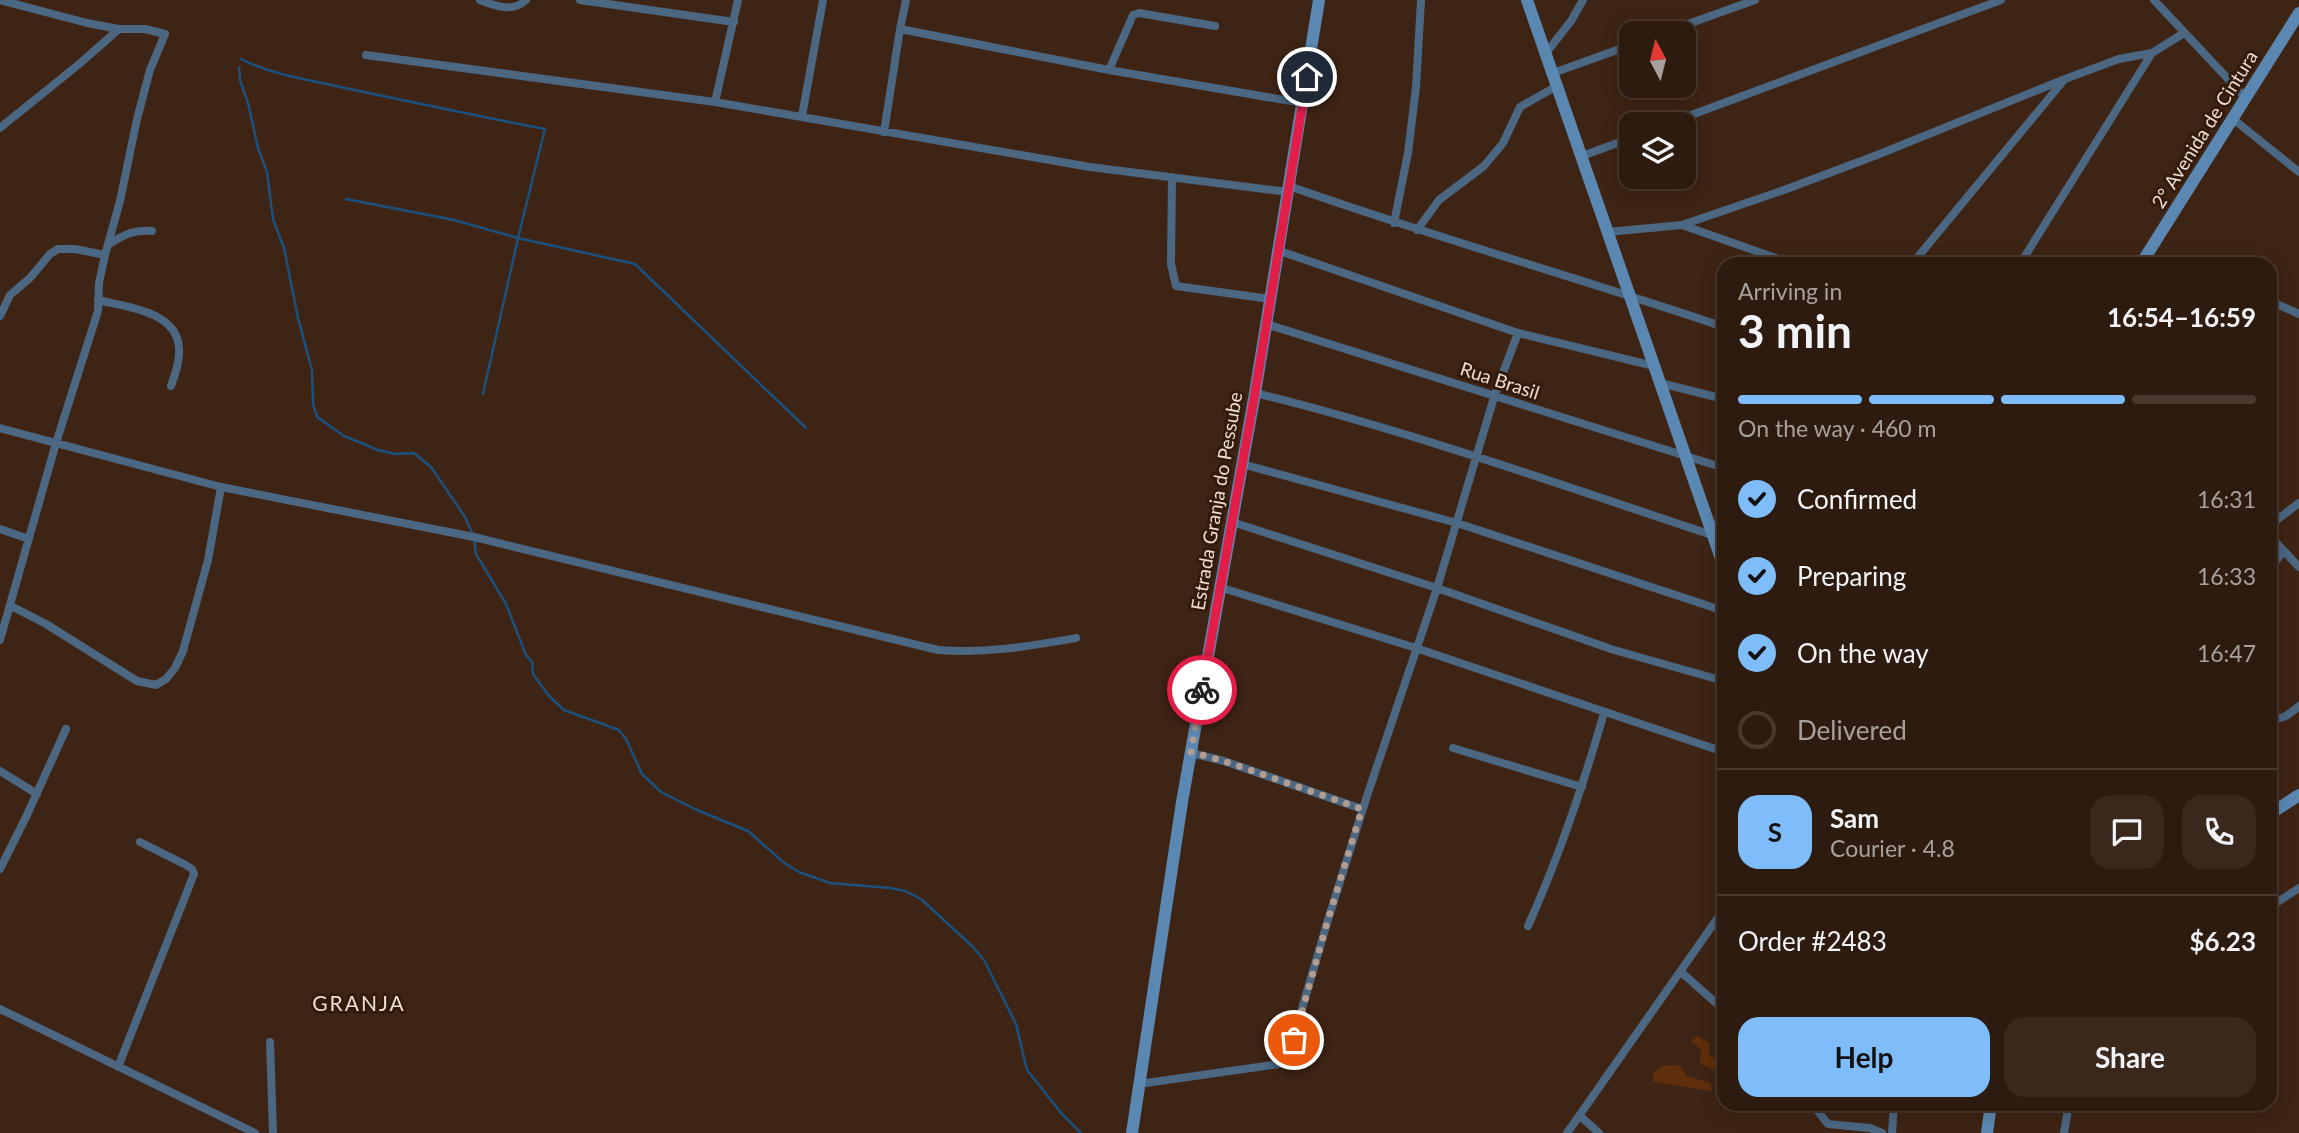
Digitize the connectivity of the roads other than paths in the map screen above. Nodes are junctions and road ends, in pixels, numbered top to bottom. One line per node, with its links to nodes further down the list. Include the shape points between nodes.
1 (0, 0): 19 (street)
2 (480, 0): 3 (street, via 500,7 515,7)
3 (526, 0)
4 (580, 0): 17 (street)
5 (738, 0): 17 (street)
6 (823, 0): 34 (street)
7 (906, 0): 20 (street)
8 (1319, 0): 32 (main road, Estrada Granja do Pessube)
9 (1421, 0): 43 (street, via 1416,87)
10 (1527, 0): 23 (main road)
11 (1583, 0): 23 (street)
12 (1755, 0): 16 (street)
13 (2001, 0): 33 (street)
14 (2154, 0): 21 (street)
15 (2299, 13): 30 (main road, 2° Avenida de Cintura)
16 (1696, 21)
17 (734, 22): 31 (street)
18 (1215, 26): 26 (street, via 1133,15)
19 (119, 29): 36 (street); 48 (street, via 155,30 165,36 150,70)
20 (900, 29): 26 (street); 37 (street)
21 (2183, 33): 24 (street); 30 (street)
22 (1619, 49): 27 (street)
23 (1546, 53): 27 (main road)
24 (2151, 53): 28 (street, via 2119,59); 53 (street)
25 (366, 55): 31 (street)
26 (1109, 70): 32 (street)
27 (1553, 73): 29 (main road)
28 (2065, 79): 44 (street, via 1877,155); 52 (street)
29 (1557, 86): 39 (main road); 45 (street, via 1520,107 1503,143 1484,166 1439,200)
30 (2245, 97): 35 (main road, 2° Avenida de Cintura)
31 (715, 102): 34 (street)
32 (1302, 103): 42 (main road, Estrada Granja do Pessube)
33 (1696, 113)
34 (802, 116): 37 (street)
35 (2233, 119): 40 (street); 54 (main road, 2° Avenida de Cintura)
36 (0, 128)
37 (884, 132): 41 (street)
38 (1619, 142): 39 (street)
39 (1581, 156): 47 (main road)
40 (2299, 171)
41 (1172, 177): 42 (street); 56 (street, via 1171,264 1176,286)
42 (1289, 189): 43 (street); 49 (main road, Estrada Granja do Pessube)
43 (1394, 223): 45 (street)
44 (1682, 225): 47 (street); 51 (street)
45 (1417, 230): 55 (street)
46 (152, 231): 48 (street, via 136,230)
47 (1608, 232): 55 (main road)
48 (108, 245): 50 (street)
49 (1277, 250): 56 (main road, Estrada Granja do Pessube); 63 (street)
50 (105, 255): 57 (street); 60 (street, via 58,249 9,295)
51 (1773, 257)
52 (1918, 257)
53 (2024, 257)
54 (2149, 257)
55 (1630, 295): 62 (street); 64 (main road)
56 (1270, 299): 61 (main road, Estrada Granja do Pessube)
57 (98, 300): 66 (street, via 144,312 174,329 179,357); 71 (street)
58 (2277, 304): 59 (street)
59 (2299, 314)
60 (0, 316)
61 (1266, 324): 67 (main road, Estrada Granja do Pessube); 68 (street, Rua Brasil)
62 (1717, 325)
63 (1518, 333): 64 (street); 68 (street)
64 (1654, 366): 65 (main road)
65 (1660, 383): 69 (street); 73 (main road)
66 (172, 386)
67 (1255, 393): 72 (street); 74 (main road, Estrada Granja do Pessube)
68 (1495, 394): 72 (street); 73 (street, Rua Brasil)
69 (1717, 397)
70 (0, 428): 71 (street)
71 (57, 443): 76 (street); 83 (street)
72 (1477, 458): 80 (street); 82 (street)
73 (1687, 458): 75 (street, Rua Brasil); 82 (main road)
74 (1242, 464): 79 (main road, Estrada Granja do Pessube); 80 (street)
75 (1717, 466)
76 (221, 487): 91 (street, via 208,560 183,651 175,668 156,685 136,681); 93 (street, via 474,537 938,650 1000,650)
77 (2299, 503): 78 (street)
78 (2277, 520)
79 (1232, 522): 89 (main road, Estrada Granja do Pessube); 90 (street)
80 (1457, 523): 90 (street); 92 (street)
81 (0, 529): 83 (street)
82 (1712, 534): 85 (main road)
83 (29, 539): 91 (street)
84 (2277, 544): 86 (street)
85 (1717, 548)
86 (2284, 551): 87 (street); 88 (street)
87 (2277, 560)
88 (2299, 566)
89 (1219, 587): 95 (street); 103 (main road, Estrada Granja do Pessube)
90 (1437, 588): 95 (street); 96 (street, via 1614,650)
91 (10, 607): 94 (street)
92 (1717, 609)
93 (1076, 638)
94 (0, 640)
95 (1416, 648): 98 (street); 108 (street)
96 (1717, 679)
97 (2299, 706): 99 (street)
98 (1604, 713): 102 (street); 105 (street)
99 (2277, 719)
100 (66, 729): 106 (street)
101 (1453, 748): 105 (street)
102 (1717, 750)
103 (1191, 752): 108 (street); 122 (main road, Estrada Granja do Pessube)
104 (0, 771): 106 (street)
105 (1582, 787): 116 (street)
106 (37, 793): 111 (street)
107 (2299, 795): 109 (main road)
108 (1362, 809): 122 (street, via 1285,1060)
109 (2277, 809)
110 (140, 842): 121 (street, via 186,865 194,874)
111 (0, 869)
112 (2299, 888): 113 (street)
113 (2277, 902)
114 (1717, 919): 115 (street)
115 (1715, 922): 117 (street)
116 (1528, 926)
117 (1681, 972): 118 (street); 127 (street)
118 (1717, 1004)
119 (0, 1009): 121 (street)
120 (270, 1042): 129 (street)
121 (118, 1067): 128 (street)
122 (1139, 1084): 130 (main road, Estrada Granja do Pessube)
123 (1818, 1111): 133 (street, via 1828,1124)
124 (1894, 1111): 134 (street)
125 (1990, 1111): 135 (main road)
126 (2067, 1111): 136 (street)
127 (1580, 1116): 131 (street); 132 (street)
128 (255, 1133)
129 (273, 1133)
130 (1134, 1133)
131 (1567, 1133)
132 (1599, 1133)
133 (1882, 1133)
134 (1892, 1133)
135 (1987, 1133)
136 (2064, 1133)

